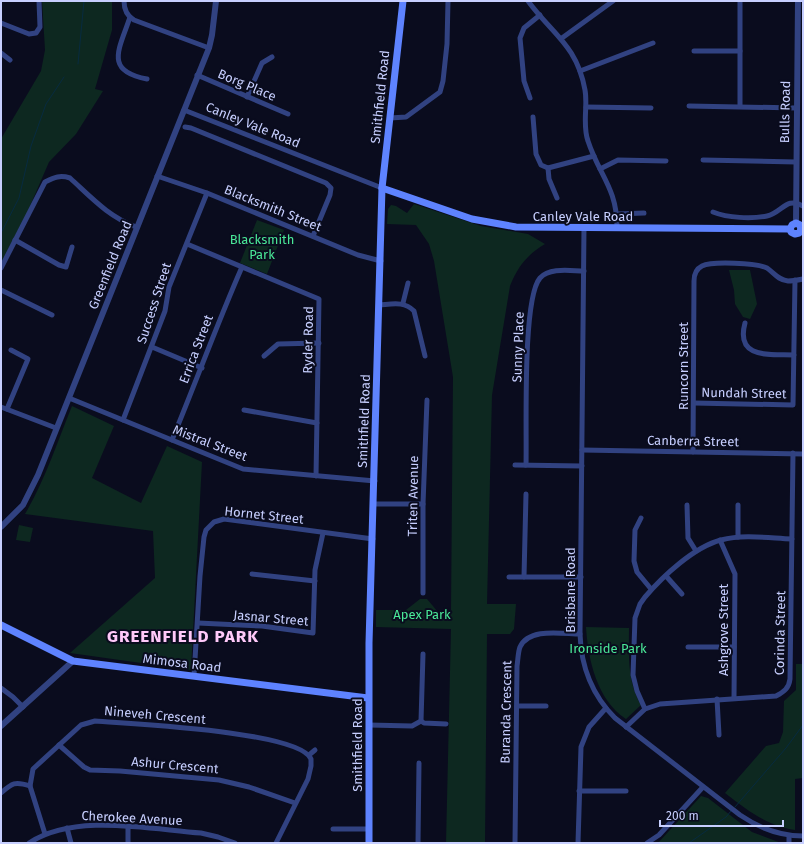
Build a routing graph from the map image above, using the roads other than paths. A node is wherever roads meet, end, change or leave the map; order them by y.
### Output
1 (39, 1) edge
2 (124, 1) edge
3 (216, 1) edge
4 (403, 1) edge
5 (448, 1) edge
6 (528, 1) edge
7 (613, 1) edge
8 (740, 1) edge
9 (798, 1) edge
10 (540, 15) junction
11 (130, 17) junction
12 (1, 23) edge
13 (562, 38) junction
14 (653, 43) dead end
15 (209, 48) junction
16 (694, 50) dead end
17 (740, 51) junction
18 (1, 53) edge
19 (272, 57) dead end
20 (10, 60) dead end
21 (580, 71) junction
22 (197, 75) junction
23 (147, 79) dead end
24 (246, 97) junction
25 (530, 98) dead end
26 (689, 106) dead end
27 (740, 106) junction
28 (586, 107) junction
29 (651, 108) dead end
30 (796, 108) junction
31 (184, 110) junction
32 (288, 114) dead end
33 (533, 117) dead end
34 (390, 118) junction
35 (185, 127) dead end
36 (800, 127) edge
37 (594, 156) junction
38 (703, 160) dead end
39 (666, 161) dead end
40 (796, 162) junction
41 (548, 168) junction
42 (600, 169) junction
43 (157, 176) junction
44 (382, 188) junction
45 (207, 193) junction
46 (557, 198) dead end
47 (795, 202) junction
48 (803, 206) edge
49 (713, 212) dead end
50 (644, 213) dead end
51 (617, 214) junction
52 (796, 223) junction
53 (584, 227) junction
54 (617, 227) junction
55 (136, 228) junction
56 (790, 229) junction
57 (802, 230) edge
58 (313, 236) junction
59 (15, 240) junction
60 (187, 244) junction
61 (72, 247) dead end
62 (381, 261) junction
63 (242, 267) junction
64 (1, 268) edge
65 (584, 271) junction
66 (803, 279) edge
67 (795, 280) junction
68 (408, 283) dead end
69 (1, 290) edge
70 (403, 304) junction
71 (379, 305) junction
72 (52, 315) dead end
73 (745, 324) dead end
74 (319, 343) junction
75 (152, 347) junction
76 (11, 350) dead end
77 (794, 355) junction
78 (264, 356) dead end
79 (425, 356) dead end
80 (202, 368) junction
81 (69, 398) junction
82 (427, 400) dead end
83 (694, 403) junction
84 (1, 407) edge
85 (7, 409) junction
86 (244, 410) dead end
87 (123, 420) junction
88 (317, 423) junction
89 (56, 428) junction
90 (172, 440) junction
91 (582, 450) junction
92 (693, 452) junction
93 (793, 454) junction
94 (803, 454) edge
95 (515, 465) dead end
96 (526, 465) junction
97 (582, 466) junction
98 (316, 476) junction
99 (375, 481) junction
100 (526, 494) dead end
101 (374, 504) junction
102 (423, 504) junction
103 (687, 505) dead end
104 (738, 505) dead end
105 (641, 518) dead end
106 (1, 527) edge
107 (323, 533) junction
108 (738, 537) junction
109 (373, 539) junction
110 (792, 539) junction
111 (720, 540) junction
112 (696, 551) junction
113 (252, 574) dead end
114 (666, 576) junction
115 (509, 577) dead end
116 (524, 577) junction
117 (581, 577) junction
118 (315, 581) junction
119 (651, 589) junction
120 (424, 593) dead end
121 (682, 594) dead end
122 (198, 623) junction
123 (1, 625) edge
124 (580, 634) junction
125 (688, 647) dead end
126 (734, 648) junction
127 (423, 654) dead end
128 (73, 661) junction
129 (194, 676) junction
130 (1, 688) edge
131 (368, 698) junction
132 (734, 698) junction
133 (717, 699) junction
134 (517, 706) junction
135 (546, 706) dead end
136 (23, 707) junction
137 (606, 708) junction
138 (645, 709) junction
139 (421, 721) junction
140 (446, 724) dead end
141 (369, 725) junction
142 (1, 726) edge
143 (626, 727) junction
144 (719, 736) dead end
145 (59, 745) junction
146 (315, 750) dead end
147 (309, 755) junction
148 (419, 763) dead end
149 (30, 786) junction
150 (703, 787) junction
151 (579, 791) junction
152 (626, 791) dead end
153 (1, 793) edge
154 (296, 803) junction
155 (128, 827) junction
156 (67, 828) junction
157 (369, 828) junction
158 (334, 829) dead end
159 (45, 834) junction
160 (789, 836) junction
161 (803, 836) edge
162 (29, 843) edge
163 (71, 843) edge
164 (128, 843) edge
165 (235, 843) edge
166 (276, 843) edge
167 (369, 843) edge
168 (418, 843) edge
169 (515, 843) edge
170 (578, 843) edge
171 (648, 843) edge
172 (789, 843) edge

1 - 12 street
2 - 11 street
3 - 15 street, Greenfield Road
4 - 34 main road, Smithfield Road
5 - 34 street
6 - 10 street
7 - 13 street
8 - 17 street
9 - 30 street, Bulls Road
10 - 13 street
10 - 25 street
11 - 15 street
11 - 23 street
13 - 21 street
14 - 21 street
15 - 22 street, Greenfield Road
16 - 17 street
17 - 27 street
18 - 20 street
19 - 24 street
21 - 28 street
22 - 24 street, Borg Place
22 - 31 street, Greenfield Road
24 - 32 street, Borg Place
26 - 27 street
27 - 30 street
28 - 29 street
28 - 37 street
30 - 36 street, Bulls Road
31 - 43 street, Greenfield Road
31 - 44 street, Canley Vale Road
33 - 41 street
34 - 44 main road, Smithfield Road
35 - 58 street
36 - 40 street, Bulls Road
37 - 41 street
37 - 42 street
38 - 40 street
39 - 42 street
40 - 47 street, Bulls Road
41 - 46 street
42 - 51 street
43 - 45 street, Blacksmith Street
43 - 55 street, Greenfield Road
44 - 53 main road, Canley Vale Road
44 - 62 main road, Smithfield Road
45 - 58 street, Blacksmith Street
45 - 60 street, Success Street
47 - 48 street
47 - 49 street
47 - 52 street, Bulls Road
50 - 51 street
51 - 54 street
52 - 56 main road
52 - 57 main road
53 - 54 main road, Canley Vale Road
53 - 65 street, Brisbane Road
54 - 56 main road, Canley Vale Road
55 - 59 street
55 - 81 street, Greenfield Road
56 - 57 main road
58 - 62 street, Blacksmith Street
59 - 61 street
59 - 64 street
60 - 63 street, Ryder Road
60 - 75 street, Success Street
62 - 71 main road, Smithfield Road
63 - 74 street, Ryder Road
63 - 80 street, Errica Street
65 - 91 street, Brisbane Road
65 - 96 street, Sunny Place
66 - 67 street
67 - 77 street
67 - 83 street, Runcorn Street
68 - 70 street
69 - 72 street
70 - 71 street
70 - 79 street
71 - 99 main road, Smithfield Road
73 - 77 street
74 - 78 street
74 - 88 street, Ryder Road
75 - 80 street
75 - 87 street, Success Street
76 - 85 street
77 - 83 street, Nundah Street
80 - 90 street, Errica Street
81 - 87 street, Mistral Street
81 - 89 street, Greenfield Road
82 - 102 street, Triten Avenue
83 - 92 street, Runcorn Street
84 - 85 street
85 - 89 street
86 - 88 street
87 - 90 street, Mistral Street
88 - 98 street, Ryder Road
89 - 106 street, Greenfield Road
90 - 98 street, Mistral Street
91 - 92 street, Canberra Street
91 - 97 street, Brisbane Road
92 - 93 street, Canberra Street
93 - 94 street, Canberra Street
93 - 110 street, Corinda Street
95 - 96 street
96 - 97 street
97 - 117 street, Brisbane Road
98 - 99 street, Mistral Street
99 - 101 main road, Smithfield Road
100 - 116 street
101 - 102 street
101 - 109 main road, Smithfield Road
102 - 120 street, Triten Avenue
103 - 112 street
104 - 108 street
105 - 119 street
107 - 109 street, Hornet Street
107 - 118 street, Jasnar Street
107 - 122 street, Hornet Street
108 - 110 street
108 - 111 street
109 - 131 main road, Smithfield Road
110 - 132 street, Corinda Street
111 - 112 street
111 - 126 street, Ashgrove Street
112 - 114 street
113 - 118 street
114 - 119 street
114 - 121 street
115 - 116 street
116 - 117 street
117 - 124 street, Brisbane Road
118 - 122 street, Jasnar Street
119 - 138 street
122 - 129 street, Hornet Street
123 - 128 main road, Mimosa Road
124 - 134 street, Buranda Crescent
124 - 137 street, Brisbane Road
125 - 126 street
126 - 132 street, Ashgrove Street
127 - 139 street
128 - 129 main road, Mimosa Road
128 - 136 street
129 - 131 main road, Mimosa Road
130 - 136 street
131 - 141 main road, Smithfield Road
132 - 133 street, Corinda Street
133 - 138 street, Corinda Street
133 - 144 street
134 - 135 street
134 - 169 street, Buranda Crescent
136 - 142 street
137 - 143 street, Brisbane Road
137 - 151 street
138 - 143 street, Corinda Street
139 - 140 street
139 - 141 street
141 - 157 main road, Smithfield Road
143 - 150 street, Brisbane Road
145 - 147 street, Nineveh Crescent
145 - 149 street, Nineveh Crescent
145 - 154 street, Ashur Crescent
146 - 147 street
147 - 154 street
148 - 168 street
149 - 153 street
149 - 159 street
150 - 160 street, Brisbane Road
150 - 171 street
151 - 152 street
151 - 170 street
154 - 166 street
155 - 156 street, Cherokee Avenue
155 - 164 street
155 - 165 street, Cherokee Avenue
156 - 159 street, Cherokee Avenue
156 - 163 street
157 - 158 street
157 - 167 main road, Smithfield Road
159 - 162 street, Cherokee Avenue
160 - 161 street, Brisbane Road
160 - 172 street

